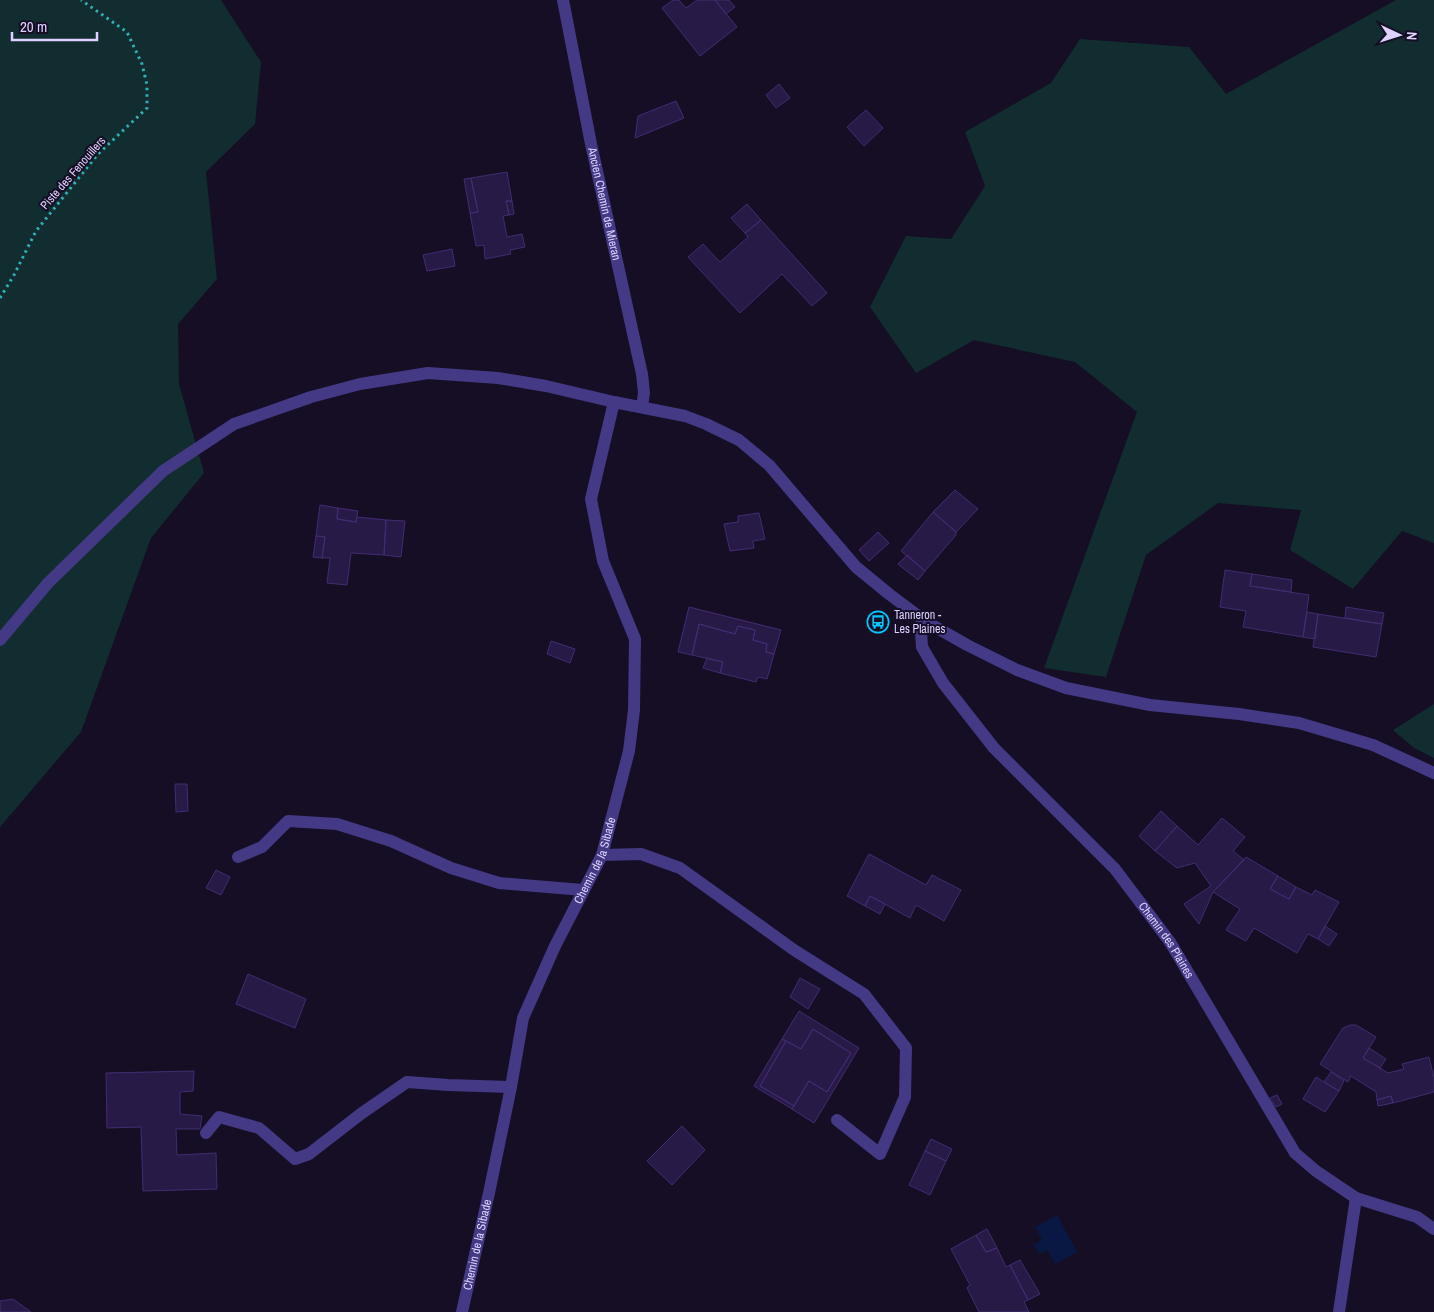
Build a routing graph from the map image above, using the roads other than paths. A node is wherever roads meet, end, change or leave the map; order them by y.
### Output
1 (563, 0) edge
2 (614, 402) junction
3 (642, 407) junction
4 (925, 621) junction
5 (0, 640) edge
6 (1434, 773) edge
7 (602, 855) junction
8 (238, 857) dead end
9 (583, 890) junction
10 (511, 1087) junction
11 (838, 1120) dead end
12 (206, 1133) dead end
13 (1356, 1198) junction
14 (1434, 1229) edge
15 (462, 1312) edge
16 (1339, 1312) edge

1 - 3 street, Ancien Chemin de Mieran
2 - 3 street
2 - 5 street
2 - 7 street, Chemin de la Sibade
3 - 4 street
4 - 6 street
4 - 13 street, Chemin des Plaines
7 - 9 street, Chemin de la Sibade
7 - 11 street
8 - 9 street
9 - 10 street, Chemin de la Sibade
10 - 12 street
10 - 15 street, Chemin de la Sibade
13 - 14 street, Chemin des Plaines
13 - 16 street

